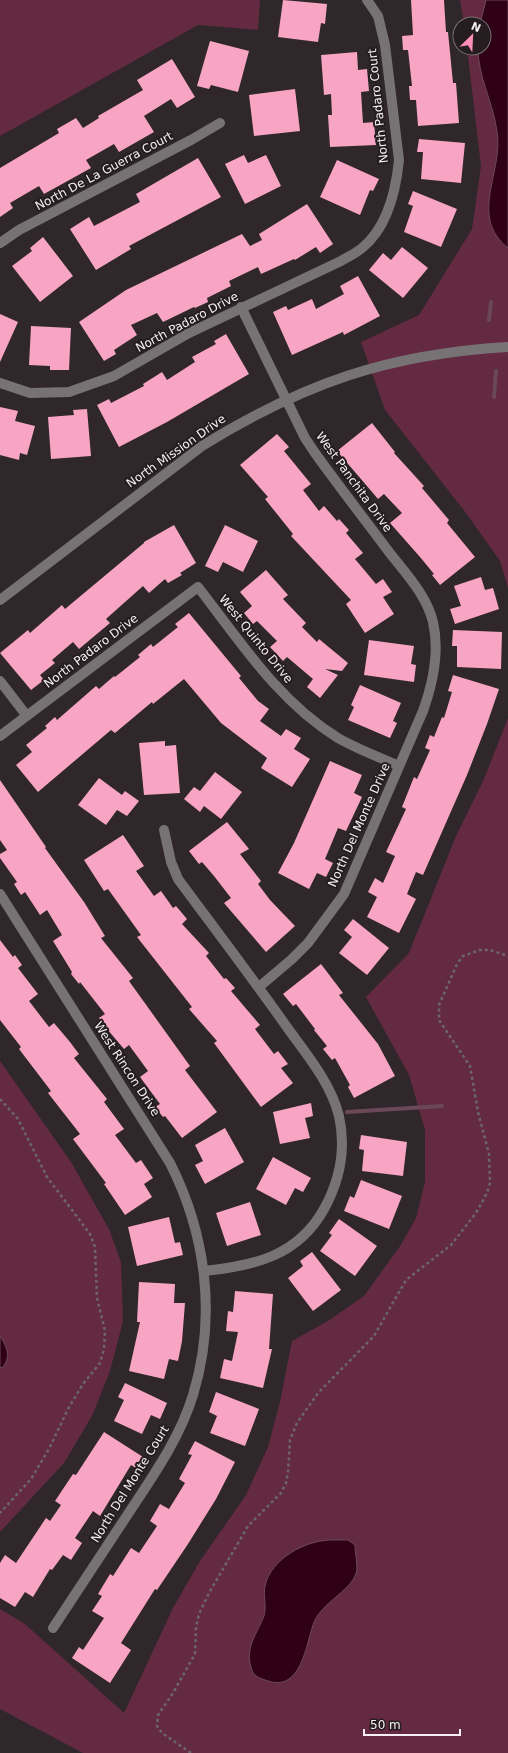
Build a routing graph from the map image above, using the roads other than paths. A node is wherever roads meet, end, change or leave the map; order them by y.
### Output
1 (366, 0) edge
2 (220, 123) dead end
3 (375, 234) joint
4 (0, 243) edge
5 (241, 308) junction
6 (508, 347) edge
7 (0, 383) edge
8 (285, 400) junction
9 (198, 587) joint
10 (0, 600) edge
11 (434, 671) joint
12 (0, 682) edge
13 (27, 716) junction
14 (0, 736) edge
15 (399, 766) junction
16 (164, 830) dead end
17 (0, 894) edge
18 (259, 987) junction
19 (204, 1271) junction
20 (53, 1628) dead end

1 - 3 street, North Padaro Court
2 - 4 street, North De La Guerra Court
3 - 5 street, North Padaro Drive
5 - 7 street, North Padaro Drive
5 - 8 street, West Panchita Drive
6 - 8 street, North Mission Drive
8 - 10 street, North Mission Drive
8 - 11 street, West Panchita Drive
9 - 13 street, North Padaro Drive
9 - 15 street, West Quinto Drive
11 - 15 street, North Del Monte Drive
12 - 13 street
13 - 14 street, North Padaro Drive
15 - 18 street, North Del Monte Drive
16 - 18 street
17 - 19 street, West Rincon Drive
18 - 19 street
19 - 20 street, North Del Monte Court

